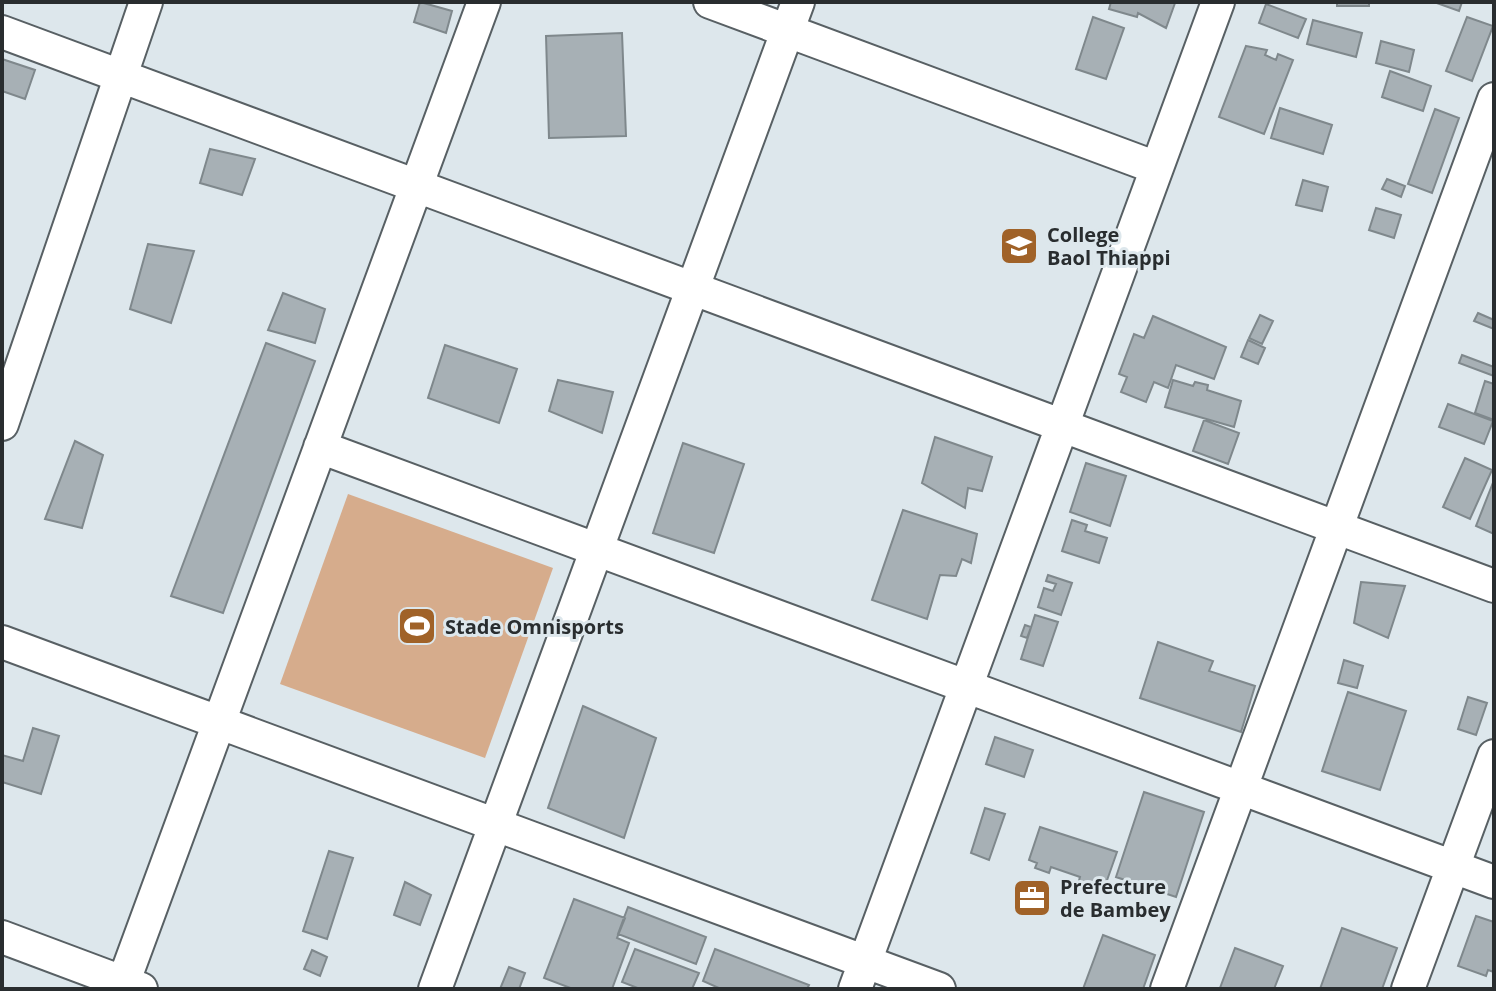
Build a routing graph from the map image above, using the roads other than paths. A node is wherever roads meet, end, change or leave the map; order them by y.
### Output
1 (146, 2) edge
2 (484, 2) edge
3 (710, 2) edge
4 (1218, 2) edge
5 (793, 16) edge
6 (2, 32) edge
7 (118, 75) junction
8 (1494, 99) edge
9 (1157, 168) junction
10 (416, 186) junction
11 (692, 289) junction
12 (15, 341) edge
13 (2, 424) edge
14 (1062, 426) junction
15 (320, 447) junction
16 (1336, 528) junction
17 (597, 550) junction
18 (1494, 586) edge
19 (2, 642) edge
20 (967, 687) junction
21 (219, 722) junction
22 (1494, 756) edge
23 (1241, 788) junction
24 (496, 824) junction
25 (1453, 867) junction
26 (1494, 882) edge
27 (2, 937) edge
28 (860, 975) edge
29 (129, 987) edge
30 (435, 989) edge
31 (939, 989) edge
32 (1167, 989) edge
33 (1408, 989) edge

1 - 7 street
2 - 10 street
3 - 5 street
4 - 9 street
5 - 9 street
5 - 11 street
6 - 7 street
7 - 10 street
7 - 12 street
8 - 16 street
9 - 14 street
10 - 11 street
10 - 15 street
11 - 14 street
11 - 17 street
12 - 13 street
14 - 16 street
14 - 20 street
15 - 17 street
15 - 21 street
16 - 18 street
16 - 23 street
17 - 20 street
17 - 24 street
19 - 21 street
20 - 23 street
20 - 28 street
21 - 24 street
21 - 29 street
22 - 25 street
23 - 25 street
23 - 32 street
24 - 28 street
24 - 30 street
25 - 26 street
25 - 33 street
27 - 29 street
28 - 31 street

